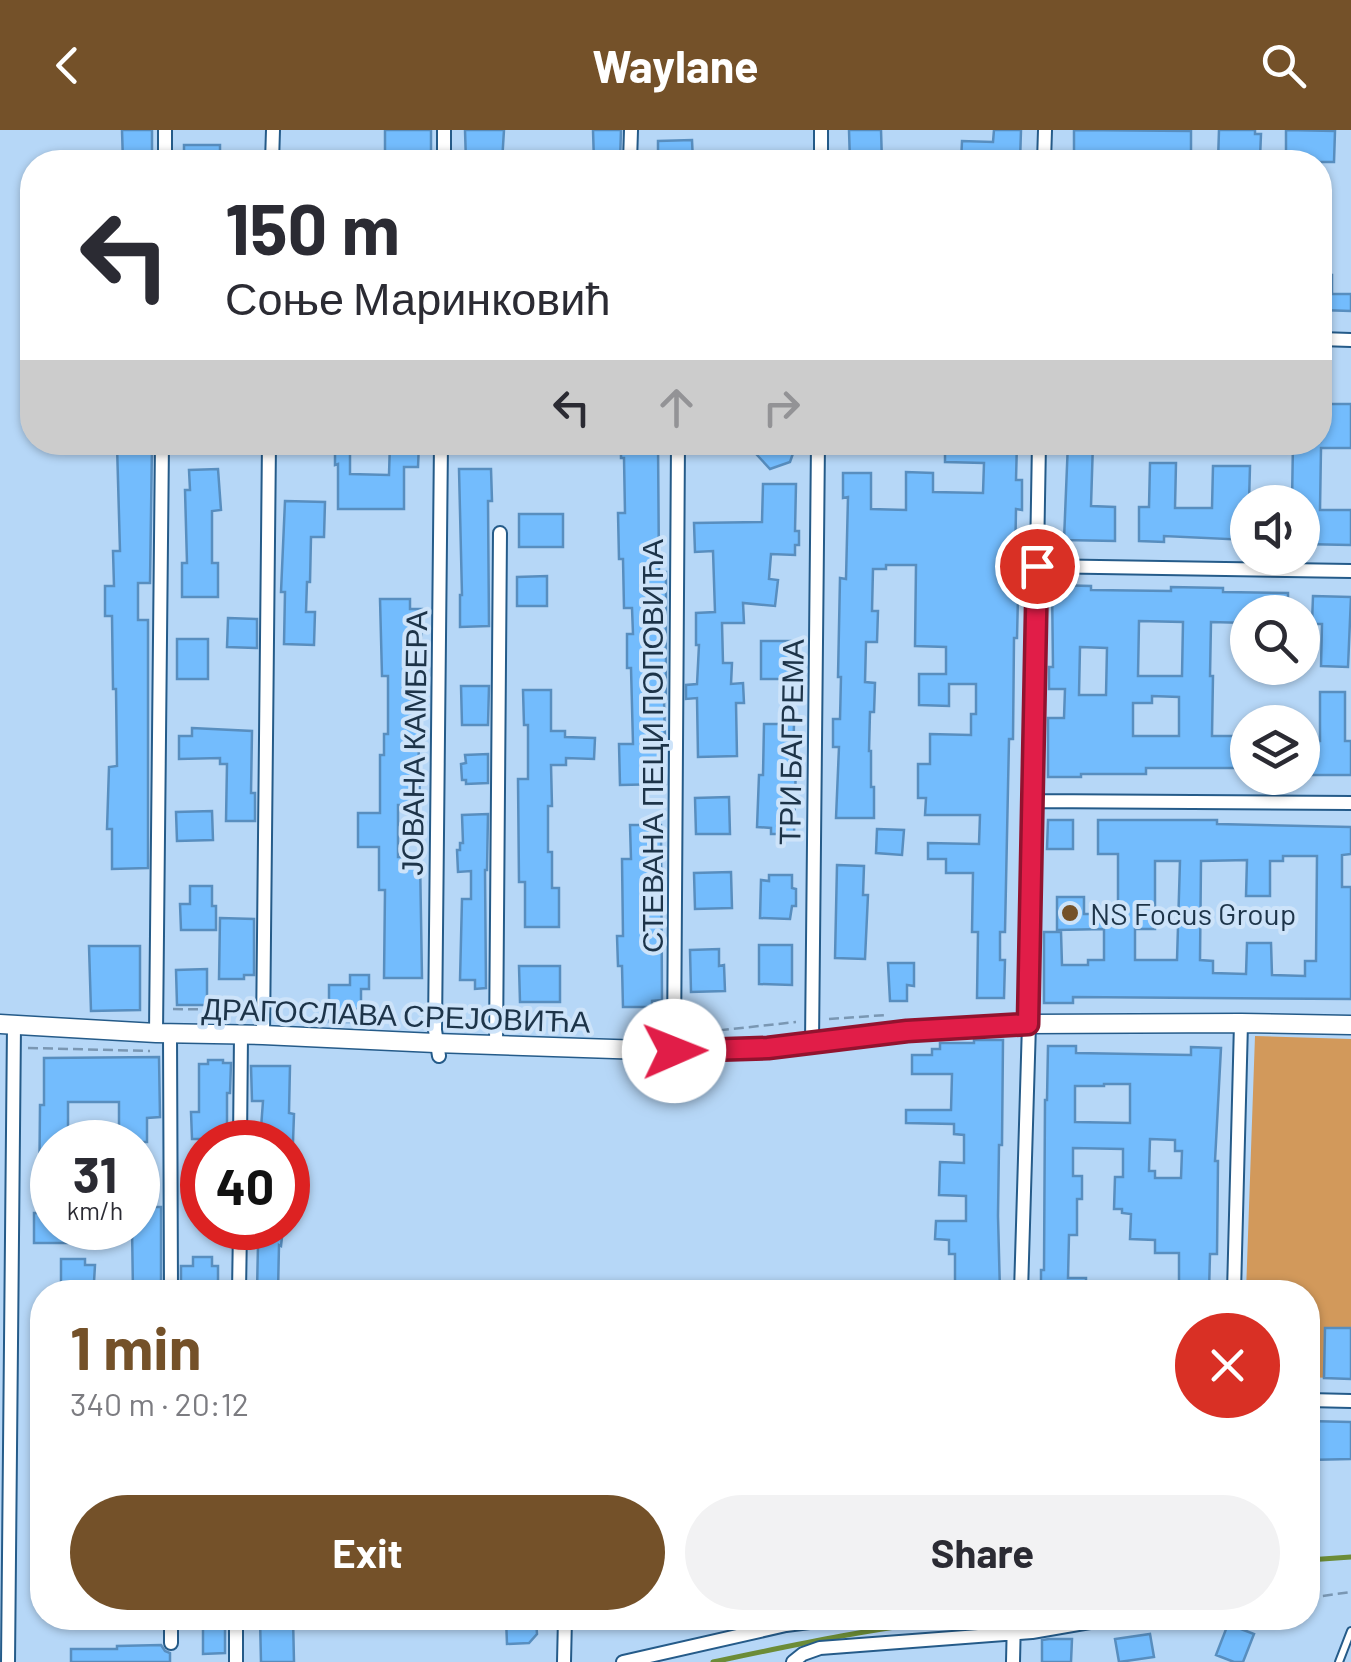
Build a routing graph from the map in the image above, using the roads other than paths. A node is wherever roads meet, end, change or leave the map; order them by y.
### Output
1 (162, 455) edge
2 (269, 455) edge
3 (441, 455) edge
4 (678, 455) edge
5 (818, 455) edge
6 (1039, 455) edge
7 (500, 532) dead end
8 (1037, 566) junction
9 (1351, 571) edge
10 (1032, 801) junction
11 (1351, 804) edge
12 (1241, 1022) junction
13 (1028, 1024) junction
14 (7, 1025) edge
15 (1351, 1025) edge
16 (163, 1033) junction
17 (241, 1034) junction
18 (263, 1034) junction
19 (674, 1043) junction
20 (812, 1043) junction
21 (496, 1046) junction
22 (437, 1050) junction
23 (240, 1120) edge
24 (240, 1250) edge
25 (171, 1280) edge
26 (239, 1280) edge
27 (1021, 1280) edge
28 (1234, 1280) edge
29 (1320, 1400) edge
30 (1351, 1401) edge
31 (171, 1630) edge
32 (236, 1630) edge
33 (564, 1630) edge
34 (750, 1630) edge
35 (1043, 1630) edge
36 (1351, 1631) edge
37 (1014, 1633) junction
38 (171, 1643) dead end
39 (8, 1662) edge
40 (236, 1662) edge
41 (564, 1662) edge
42 (623, 1662) edge
43 (793, 1662) edge
44 (1013, 1662) edge
45 (1339, 1662) edge

1 - 16 street
2 - 18 street
3 - 22 street, ЈОВАНА КАМБЕРА
4 - 19 street, СТЕВАНА ПЕЦИ ПОПОВИЋА
5 - 20 street, ТРИ БАГРЕМА
6 - 8 street
7 - 21 street
8 - 9 street
8 - 10 street
10 - 11 street
10 - 13 street
12 - 13 street, ДРАГОСЛАВА СРЕЈОВИЋА
12 - 15 street, ДРАГОСЛАВА СРЕЈОВИЋА
12 - 28 street
13 - 20 street, ДРАГОСЛАВА СРЕЈОВИЋА
13 - 27 street
14 - 16 street, ДРАГОСЛАВА СРЕЈОВИЋА
14 - 39 street
16 - 17 street, ДРАГОСЛАВА СРЕЈОВИЋА
16 - 25 street
17 - 18 street, ДРАГОСЛАВА СРЕЈОВИЋА
17 - 23 street
18 - 22 street, ДРАГОСЛАВА СРЕЈОВИЋА
19 - 20 street, ДРАГОСЛАВА СРЕЈОВИЋА
19 - 21 street, ДРАГОСЛАВА СРЕЈОВИЋА
21 - 22 street, ДРАГОСЛАВА СРЕЈОВИЋА
24 - 26 street
29 - 30 street
31 - 38 street
32 - 40 street
33 - 41 street
34 - 42 street
35 - 37 street
36 - 45 lane
37 - 43 street
37 - 44 street

